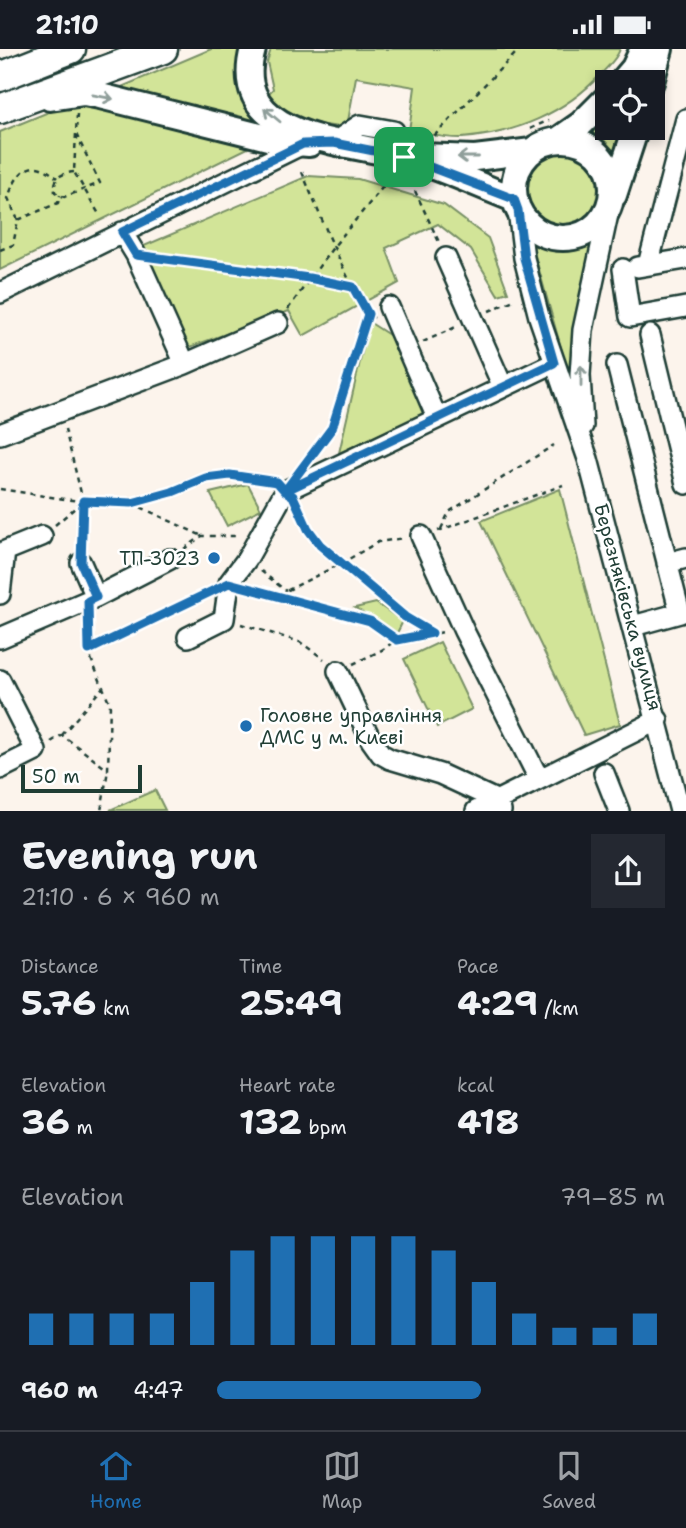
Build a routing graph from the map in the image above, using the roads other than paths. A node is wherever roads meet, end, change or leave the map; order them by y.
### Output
1 (71, 49) edge
2 (163, 49) edge
3 (253, 49) edge
4 (643, 49) edge
5 (660, 49) edge
6 (632, 70) edge
7 (654, 70) edge
8 (0, 77) edge
9 (6, 107) edge
10 (595, 110) edge
11 (686, 119) edge
12 (558, 140) junction
13 (632, 140) edge
14 (528, 141) junction
15 (334, 143) junction
16 (303, 144) junction
17 (404, 157) junction
18 (516, 204) junction
19 (610, 205) junction
20 (122, 232) junction
21 (446, 258) road end
22 (686, 259) edge
23 (648, 265) junction
24 (622, 269) junction
25 (596, 274) junction
26 (0, 293) edge
27 (389, 307) dead end
28 (686, 307) edge
29 (278, 323) road end
30 (650, 335) dead end
31 (554, 363) junction
32 (185, 364) junction
33 (617, 365) dead end
34 (503, 387) junction
35 (437, 418) junction
36 (0, 434) edge
37 (584, 445) junction
38 (686, 484) edge
39 (42, 536) road end
40 (421, 536) dead end
41 (170, 559) road end
42 (677, 560) edge
43 (81, 563) road end
44 (0, 594) edge
45 (92, 599) junction
46 (683, 612) edge
47 (633, 626) junction
48 (188, 637) dead end
49 (0, 638) edge
50 (338, 671) road end
51 (0, 680) edge
52 (658, 720) junction
53 (0, 769) edge
54 (604, 773) dead end
55 (539, 779) junction
56 (498, 805) edge
57 (476, 810) edge
58 (619, 810) edge
59 (680, 810) edge

1 - 8 highway
2 - 9 highway
15 -> 3 main road
4 - 6 main road
5 - 7 main road
9 -> 16 main road
10 - 12 main road
11 - 23 street
12 - 14 main road
12 - 19 main road
13 - 19 main road
14 -> 17 main road
14 - 18 main road
15 - 16 main road
15 - 17 main road
16 - 20 street
17 - 18 main road
18 - 19 main road
18 - 31 street, Березняківська вулиця
19 - 25 street, Березняківська вулиця
20 - 26 street
20 - 32 street
21 - 34 street
22 - 23 street
23 - 24 street
24 - 25 street
24 - 28 street
37 -> 25 street, Березняківська вулиця
27 - 35 street
29 - 32 street
30 - 38 street
31 - 34 street
31 - 37 street, Березняківська вулиця
32 - 36 street
33 - 42 street
34 - 35 street
35 - 48 street
37 - 47 street, Березняківська вулиця
39 - 44 street
40 - 55 street
41 - 45 street
42 - 46 street
43 - 45 street
45 - 49 street
46 - 47 street
47 - 52 street, Березняківська вулиця
50 - 56 street
51 - 53 street
52 - 55 street
52 - 59 street, Березняківська вулиця
54 - 58 street
55 - 56 street
56 - 57 street

